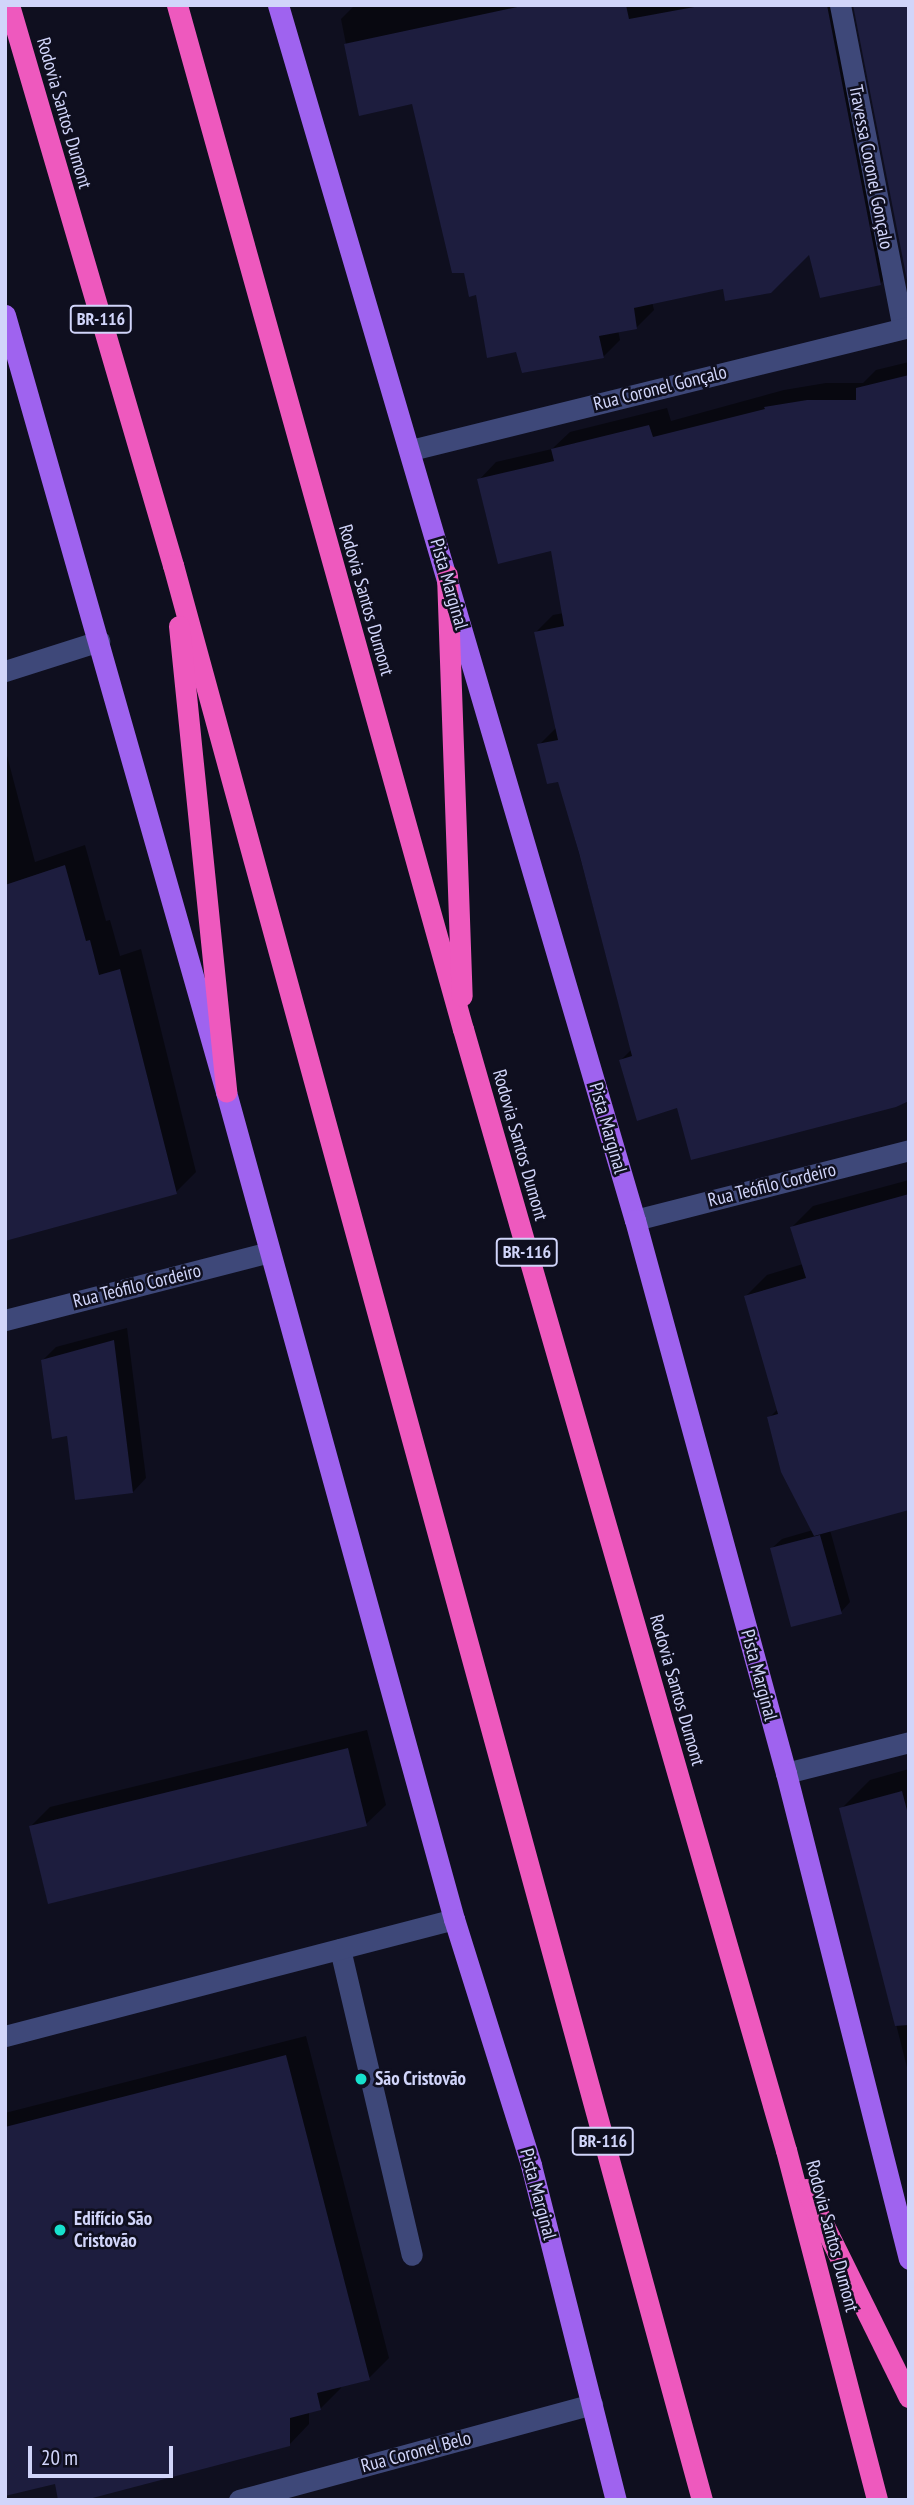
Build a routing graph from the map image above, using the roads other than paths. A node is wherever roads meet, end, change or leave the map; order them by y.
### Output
1 (9, 5) edge
2 (177, 5) edge
3 (278, 5) edge
4 (839, 5) edge
5 (5, 315) edge
6 (906, 327) edge
7 (411, 450) junction
8 (173, 565) junction
9 (447, 575) junction
10 (99, 641) junction
11 (5, 671) edge
12 (463, 1029) junction
13 (226, 1091) junction
14 (909, 1150) edge
15 (635, 1220) junction
16 (269, 1252) junction
17 (5, 1320) edge
18 (909, 1742) edge
19 (786, 1773) junction
20 (454, 1919) junction
21 (340, 1949) junction
22 (5, 2036) edge
23 (786, 2150) junction
24 (412, 2255) dead end
25 (909, 2259) edge
26 (909, 2397) edge
27 (592, 2404) junction
28 (701, 2499) edge
29 (239, 2500) edge
30 (616, 2500) edge
31 (877, 2500) edge

1 - 8 highway, Rodovia Santos Dumont / BR-116
2 - 12 highway, Rodovia Santos Dumont / BR-116
3 - 7 main road, Pista Marginal
4 - 6 street, Travessa Coronel Gonçalo
5 - 10 main road, Pista Marginal
6 - 7 street, Rua Coronel Gonçalo
7 - 9 main road, Pista Marginal
8 - 13 highway
8 - 28 highway, Rodovia Santos Dumont / BR-116
9 - 12 highway
9 - 15 main road, Pista Marginal
10 - 11 street
10 - 13 main road, Pista Marginal
12 - 23 highway, Rodovia Santos Dumont / BR-116
13 - 16 main road, Pista Marginal
14 - 15 street, Rua Teófilo Cordeiro
15 - 19 main road, Pista Marginal
16 - 17 street, Rua Teófilo Cordeiro
16 - 20 main road, Pista Marginal
18 - 19 street
19 - 25 main road, Pista Marginal
20 - 21 street
20 - 27 main road, Pista Marginal
21 - 22 street
21 - 24 street
23 - 26 highway
23 - 31 highway, Rodovia Santos Dumont / BR-116
27 - 29 street, Rua Coronel Belo
27 - 30 main road, Pista Marginal

